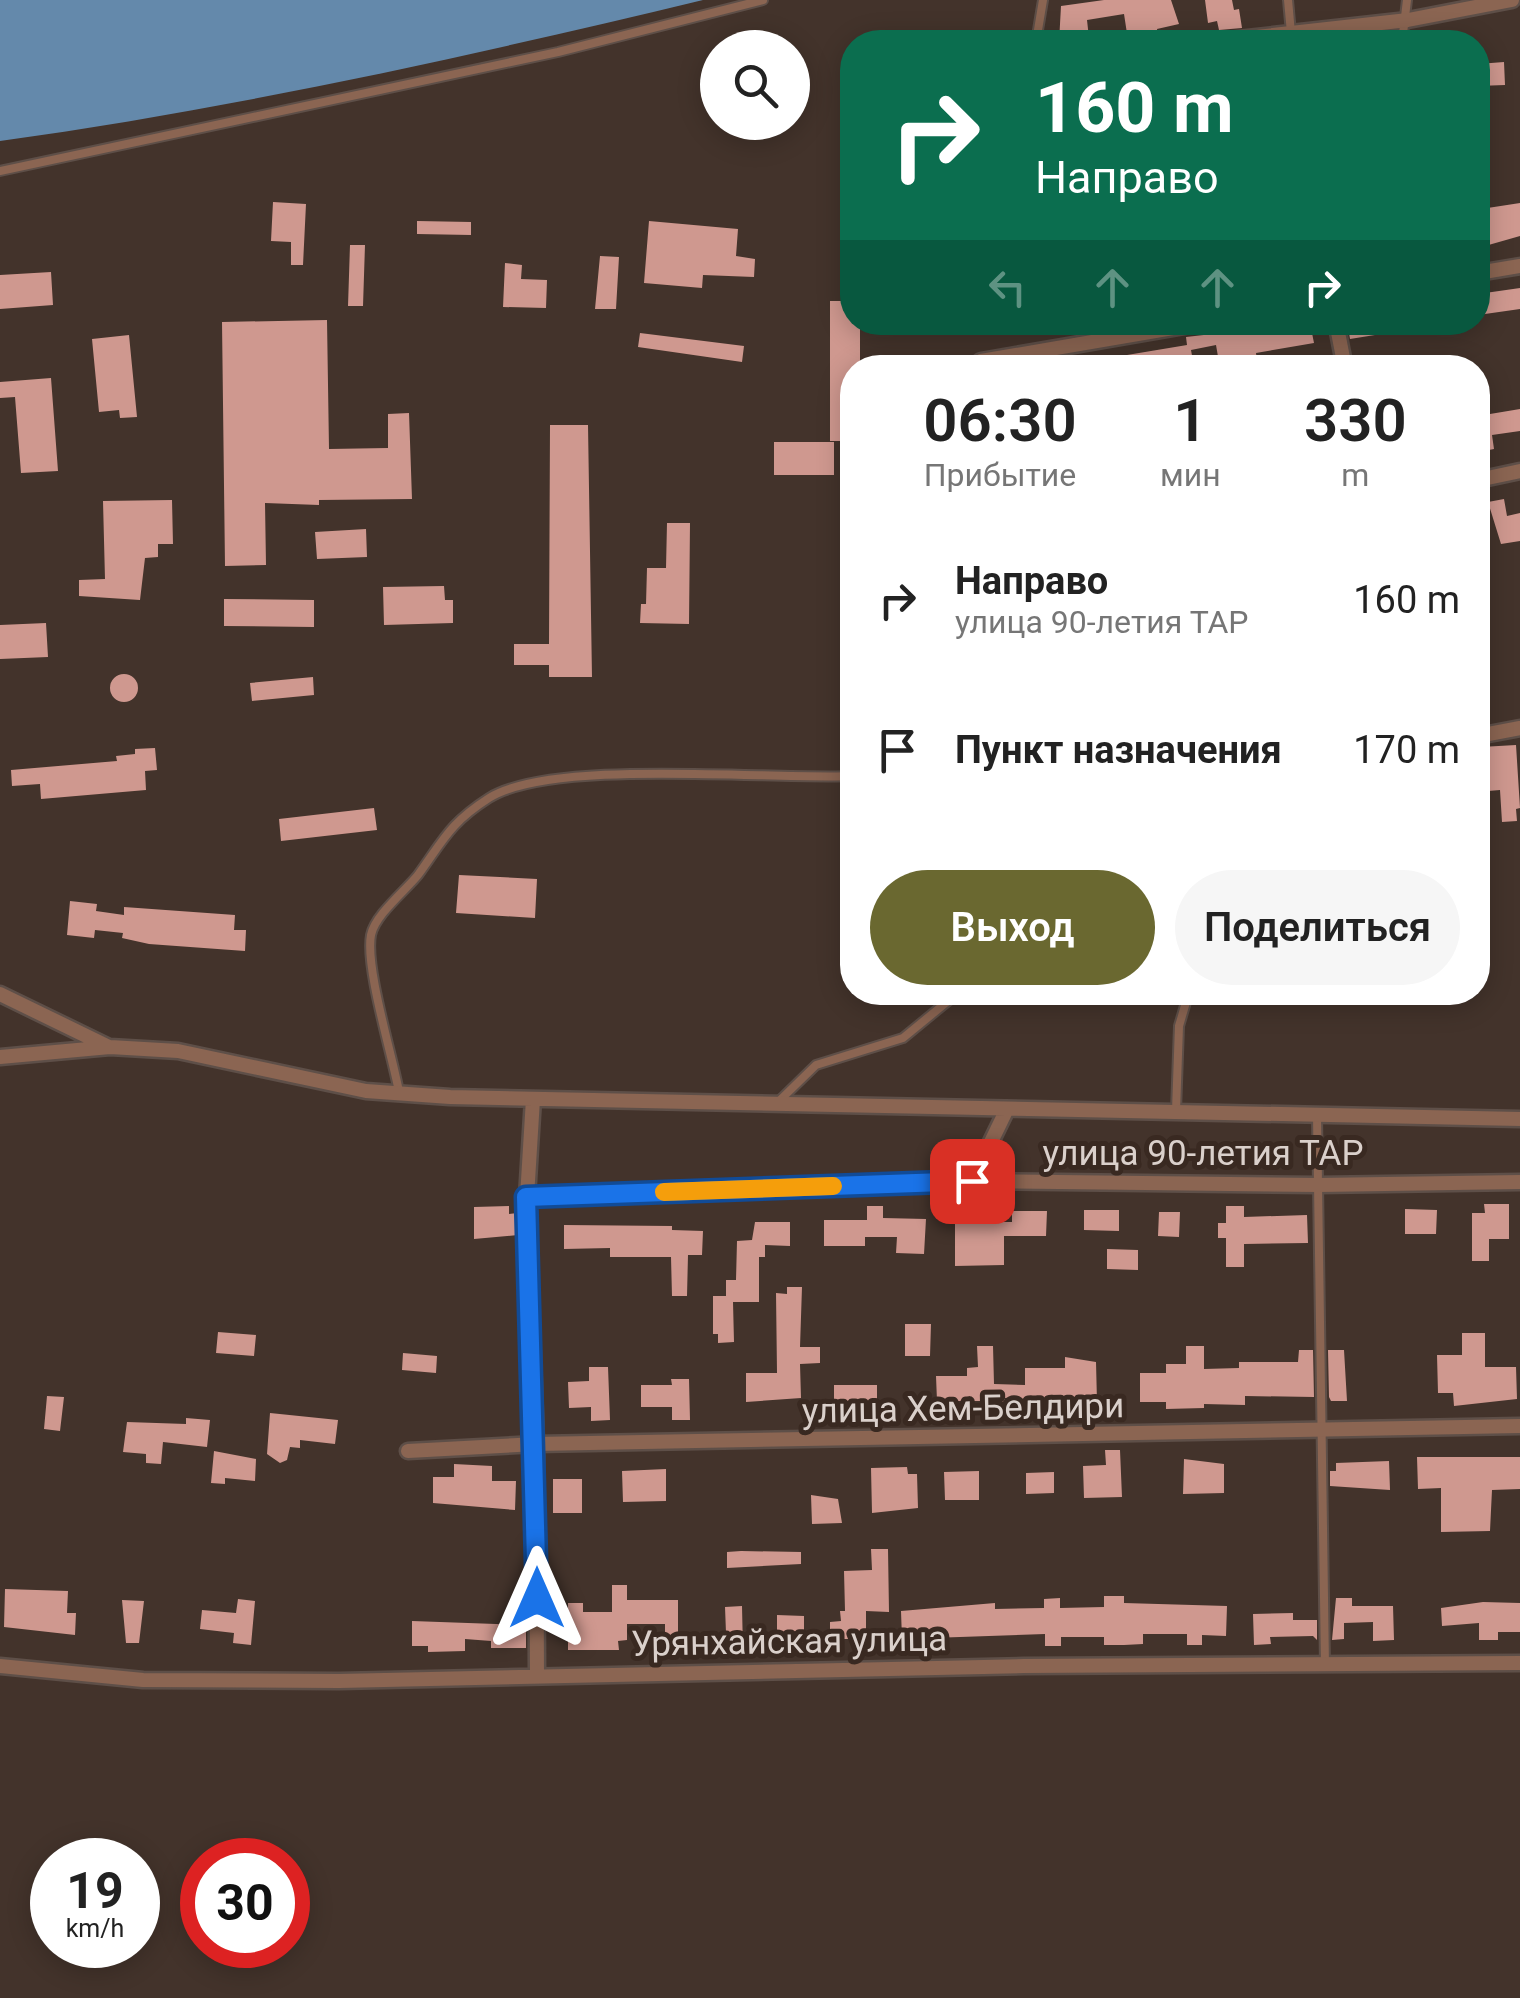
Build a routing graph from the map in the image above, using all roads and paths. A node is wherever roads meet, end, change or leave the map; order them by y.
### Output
1 (763, 0) edge
2 (1043, 0) edge
3 (1288, 0) edge
4 (1407, 0) edge
5 (1512, 0) edge
6 (1408, 20) junction
7 (1038, 30) edge
8 (1290, 30) edge
9 (1342, 30) edge
10 (1405, 30) edge
11 (0, 170) edge
12 (1520, 266) edge
13 (1490, 271) edge
14 (1132, 335) edge
15 (1016, 355) edge
16 (1520, 471) edge
17 (1490, 477) edge
18 (1520, 728) edge
19 (1490, 734) edge
20 (840, 776) edge
21 (0, 994) edge
22 (943, 1005) edge
23 (1185, 1005) edge
24 (110, 1048) junction
25 (0, 1057) edge
26 (399, 1094) junction
27 (533, 1099) junction
28 (776, 1104) junction
29 (1007, 1109) junction
30 (1176, 1113) junction
31 (1317, 1115) junction
32 (1520, 1119) edge
33 (972, 1181) junction
34 (1520, 1182) edge
35 (1318, 1185) junction
36 (526, 1197) junction
37 (1520, 1426) edge
38 (1318, 1430) junction
39 (536, 1444) junction
40 (408, 1451) dead end
41 (1520, 1662) edge
42 (0, 1666) edge
43 (1325, 1666) junction
44 (537, 1674) junction

1 - 11 lane
2 - 7 lane
3 - 8 lane
4 - 6 lane
5 - 6 street
6 - 9 street
6 - 10 lane
12 - 13 street
14 - 15 street
16 - 17 street
18 - 19 street
20 - 26 lane
21 - 24 street
22 - 28 lane
23 - 30 lane
24 - 25 street
24 - 26 street
26 - 27 street
27 - 28 street
27 - 36 street
28 - 29 street
29 - 30 street
29 - 33 street
30 - 31 street
31 - 32 street
31 - 35 lane
33 - 35 street, улица 90-летия ТАР
33 - 36 street, улица 90-летия ТАР
34 - 35 street, улица 90-летия ТАР
35 - 38 lane
36 - 39 street
37 - 38 street, улица Хем-Белдири
38 - 39 street, улица Хем-Белдири
38 - 43 lane
39 - 40 street, улица Хем-Белдири
39 - 44 street
41 - 43 street, Урянхайская улица
42 - 44 street, Урянхайская улица
43 - 44 street, Урянхайская улица

